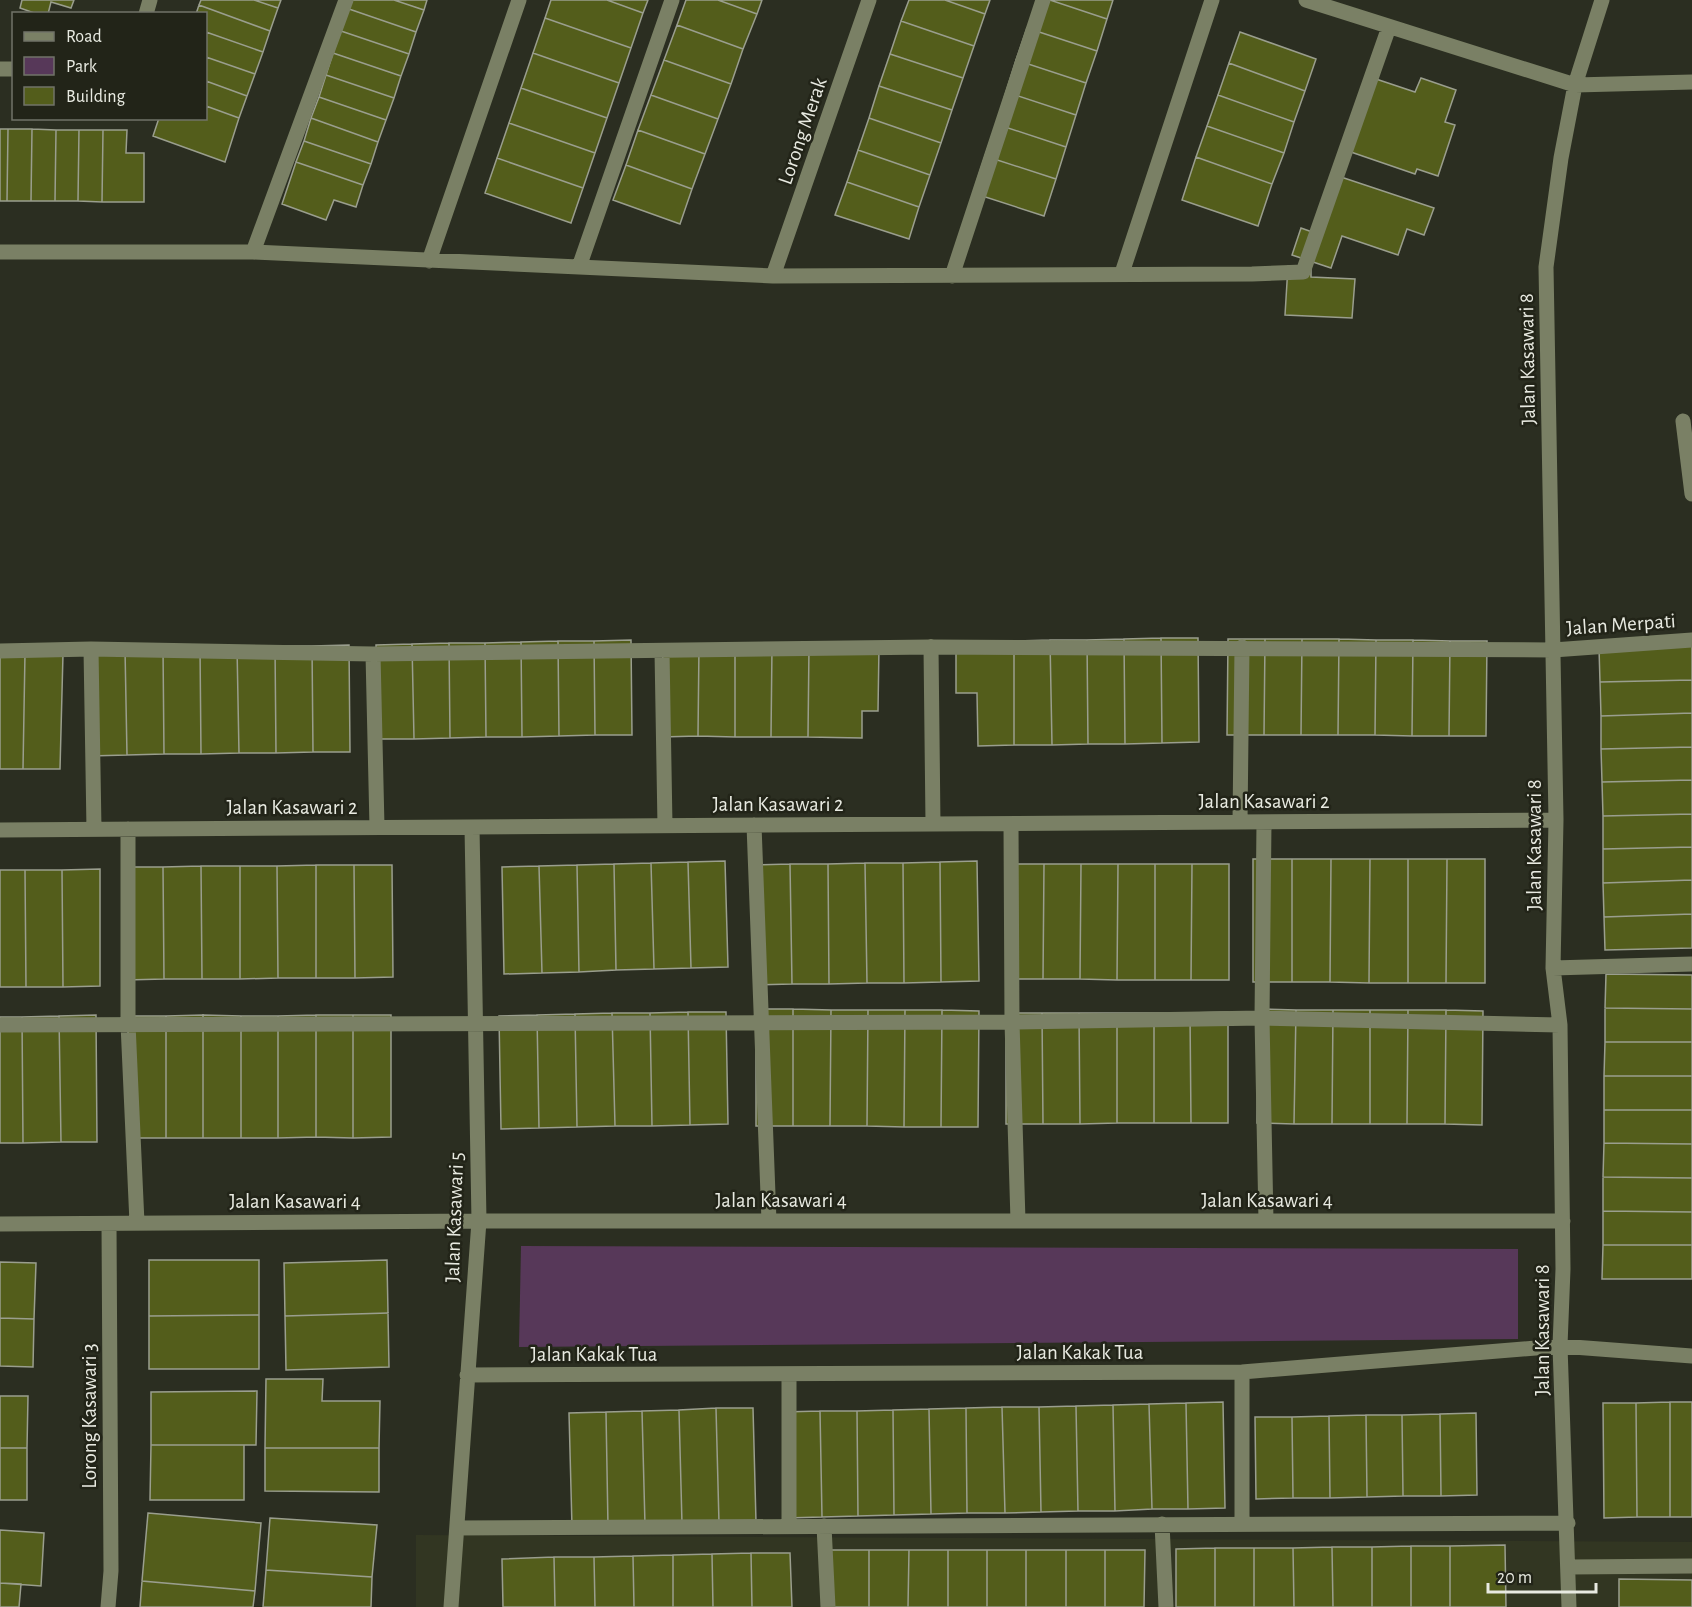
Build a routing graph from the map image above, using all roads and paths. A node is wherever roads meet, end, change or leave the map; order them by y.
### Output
1 (346, 0) edge
2 (519, 0) edge
3 (672, 0) edge
4 (870, 0) edge
5 (1044, 0) edge
6 (1212, 0) edge
7 (1306, 0) edge
8 (1602, 0) edge
9 (1389, 27) junction
10 (1692, 82) edge
11 (1575, 85) junction
12 (0, 252) edge
13 (253, 252) junction
14 (429, 261) junction
15 (579, 267) junction
16 (1122, 273) junction
17 (773, 276) junction
18 (952, 276) junction
19 (1683, 421) dead end
20 (1692, 494) edge
21 (1692, 640) edge
22 (931, 647) junction
23 (1242, 647) junction
24 (92, 649) junction
25 (1553, 650) junction
26 (0, 651) edge
27 (662, 651) junction
28 (373, 654) junction
29 (1556, 820) junction
30 (1240, 822) junction
31 (1264, 822) junction
32 (933, 824) junction
33 (1011, 824) junction
34 (754, 825) junction
35 (665, 826) junction
36 (377, 827) junction
37 (472, 827) junction
38 (94, 829) junction
39 (128, 829) junction
40 (0, 830) edge
41 (1692, 964) edge
42 (1553, 968) junction
43 (1262, 1018) junction
44 (761, 1022) junction
45 (1012, 1022) junction
46 (475, 1023) junction
47 (0, 1024) edge
48 (128, 1024) junction
49 (1560, 1025) junction
50 (479, 1221) junction
51 (769, 1221) junction
52 (1018, 1221) junction
53 (1266, 1221) junction
54 (1563, 1221) junction
55 (137, 1223) junction
56 (0, 1224) edge
57 (109, 1224) junction
58 (1560, 1346) junction
59 (1692, 1356) edge
60 (1242, 1372) junction
61 (789, 1374) junction
62 (467, 1375) junction
63 (1568, 1523) junction
64 (1162, 1524) junction
65 (1242, 1524) junction
66 (789, 1526) junction
67 (824, 1526) junction
68 (457, 1528) junction
69 (1692, 1566) edge
70 (1569, 1567) junction
71 (108, 1607) edge
72 (451, 1607) edge
73 (828, 1607) edge
74 (1166, 1607) edge
75 (1569, 1607) edge

1 - 13 street
2 - 14 street
3 - 15 street
4 - 17 street, Lorong Merak
5 - 18 street
6 - 16 street
7 - 9 street
8 - 11 street, Jalan Kasawari 8
9 - 11 street
9 - 16 street
10 - 11 street
11 - 25 street, Jalan Kasawari 8
12 - 13 street
13 - 14 street
14 - 15 street
15 - 17 street
16 - 18 street
17 - 18 street
19 - 20 street
21 - 25 street, Jalan Merpati
22 - 23 street, Jalan Merpati
22 - 27 street, Jalan Merpati
22 - 32 street
23 - 25 street, Jalan Merpati
23 - 30 street
24 - 26 street, Jalan Merpati
24 - 28 street, Jalan Merpati
24 - 38 street
25 - 29 street, Jalan Kasawari 8
27 - 28 street, Jalan Merpati
27 - 35 street
28 - 36 street
29 - 31 street, Jalan Kasawari 2
29 - 42 street, Jalan Kasawari 8
30 - 31 street, Jalan Kasawari 2
30 - 33 street, Jalan Kasawari 2
31 - 43 street
32 - 33 street, Jalan Kasawari 2
32 - 34 street, Jalan Kasawari 2
33 - 45 street
34 - 35 street, Jalan Kasawari 2
34 - 44 street
35 - 37 street, Jalan Kasawari 2
36 - 37 street, Jalan Kasawari 2
36 - 39 street, Jalan Kasawari 2
37 - 46 street, Jalan Kasawari 5
38 - 39 street, Jalan Kasawari 2
38 - 40 street, Jalan Kasawari 2
39 - 48 street
41 - 42 street
42 - 49 street, Jalan Kasawari 8
43 - 45 street
43 - 49 street
43 - 53 street
44 - 45 street
44 - 46 street
44 - 51 street
45 - 52 street
46 - 48 street
46 - 50 street, Jalan Kasawari 5
47 - 48 street
48 - 55 street
49 - 54 street, Jalan Kasawari 8
50 - 51 street, Jalan Kasawari 4
50 - 55 street, Jalan Kasawari 4
50 - 62 street, Jalan Kasawari 5
51 - 52 street, Jalan Kasawari 4
52 - 53 street, Jalan Kasawari 4
53 - 54 street, Jalan Kasawari 4
54 - 58 street, Jalan Kasawari 8
55 - 57 street, Jalan Kasawari 4
56 - 57 street, Jalan Kasawari 4
57 - 71 street, Lorong Kasawari 3
58 - 59 street, Jalan Kakak Tua
58 - 60 street, Jalan Kakak Tua
58 - 63 street, Jalan Kasawari 8
60 - 61 street, Jalan Kakak Tua
60 - 65 street
61 - 62 street, Jalan Kakak Tua
61 - 66 street
62 - 68 street, Jalan Kasawari 5
63 - 65 street
63 - 70 street, Jalan Kasawari 8
64 - 65 street
64 - 67 street
64 - 74 street
66 - 67 street
66 - 68 street
67 - 73 street
68 - 72 street, Jalan Kasawari 5
69 - 70 street
70 - 75 street, Jalan Kasawari 8

